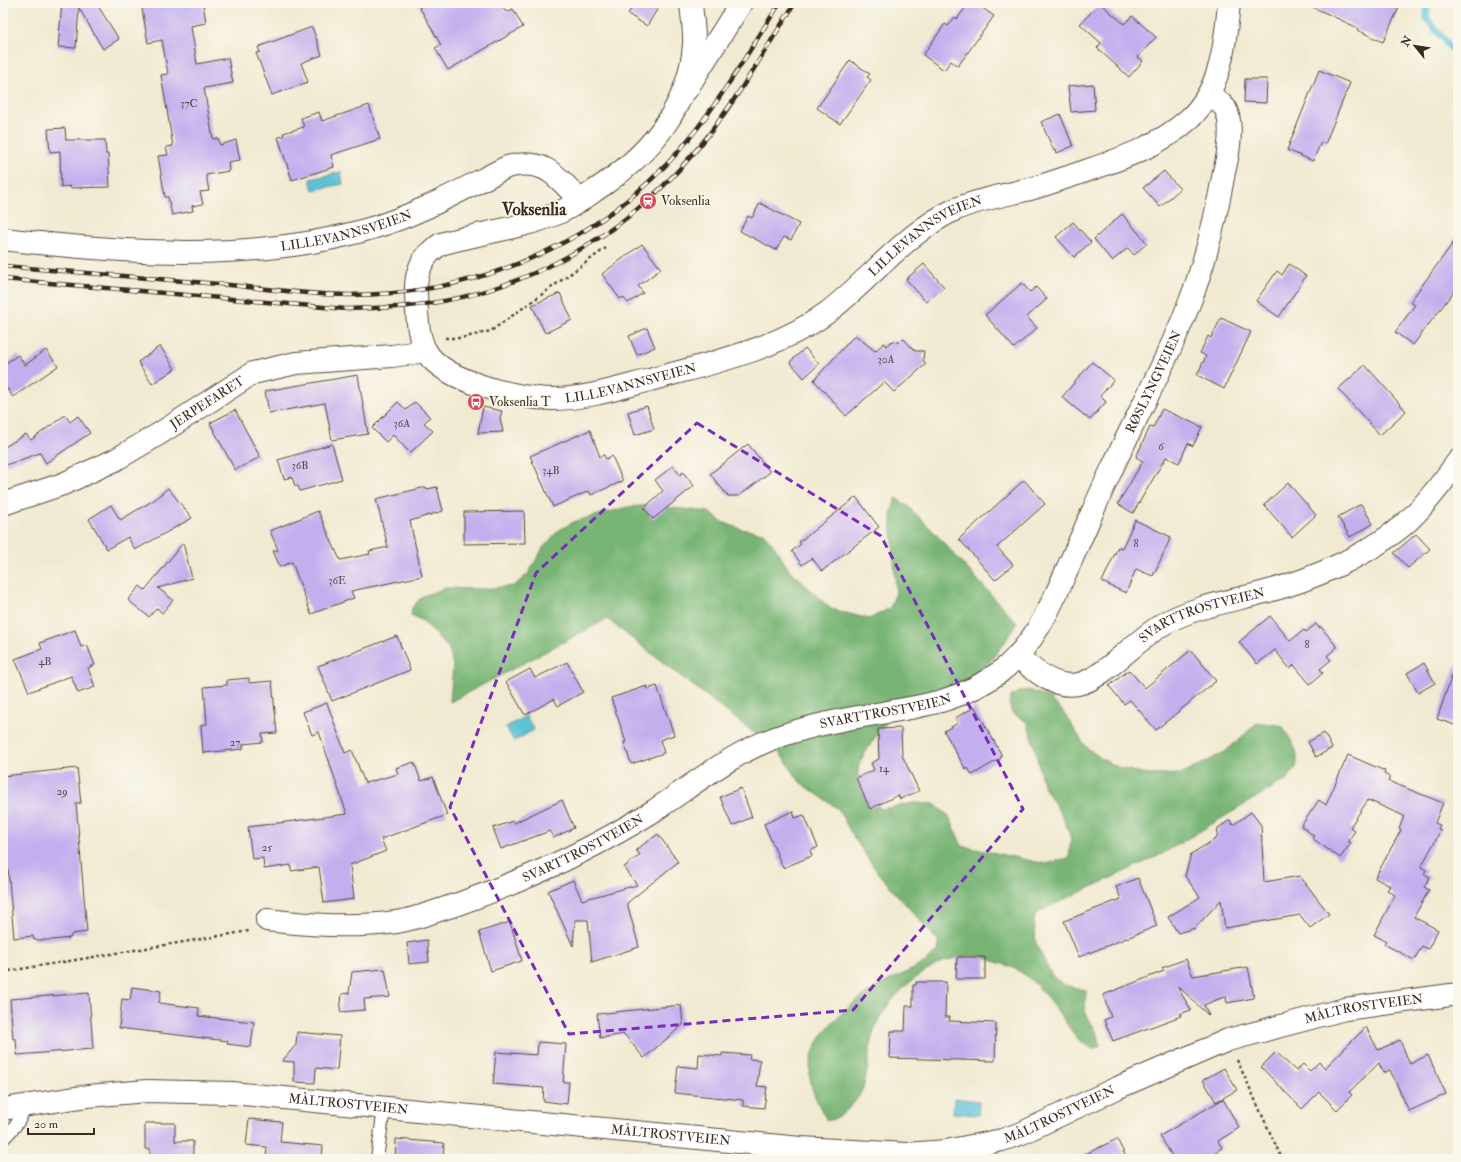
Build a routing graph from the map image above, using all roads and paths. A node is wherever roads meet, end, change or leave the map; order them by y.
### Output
1 (691, 3) edge
2 (742, 3) edge
3 (1229, 3) edge
4 (683, 95) junction
5 (1209, 95) junction
6 (580, 201) junction
7 (3, 239) edge
8 (606, 248) dead end
9 (445, 338) dead end
10 (426, 351) junction
11 (1458, 461) edge
12 (3, 504) edge
13 (1017, 656) junction
14 (267, 920) joint
15 (3, 972) edge
16 (1458, 994) edge
17 (1228, 1040) junction
18 (25, 1104) junction
19 (384, 1108) junction
20 (3, 1109) edge
21 (3, 1139) edge
22 (377, 1159) edge
23 (1282, 1159) edge

1 - 4 street
2 - 4 street
3 - 5 street, LILLEVANNSVEIEN
4 - 6 street
5 - 10 street, LILLEVANNSVEIEN
5 - 13 street, RØSLYNGVEIEN
6 - 7 street, LILLEVANNSVEIEN
6 - 10 street, LILLEVANNSVEIEN
8 - 9 path
10 - 12 street, JERPEFARET
11 - 13 street, SVARTTROSTVEIEN
13 - 14 street, SVARTTROSTVEIEN
14 - 15 path
16 - 17 street, MÅLTROSTVEIEN
17 - 19 street, MÅLTROSTVEIEN
17 - 23 path
18 - 19 street, MÅLTROSTVEIEN
18 - 20 street, MÅLTROSTVEIEN
18 - 21 lane
19 - 22 lane

